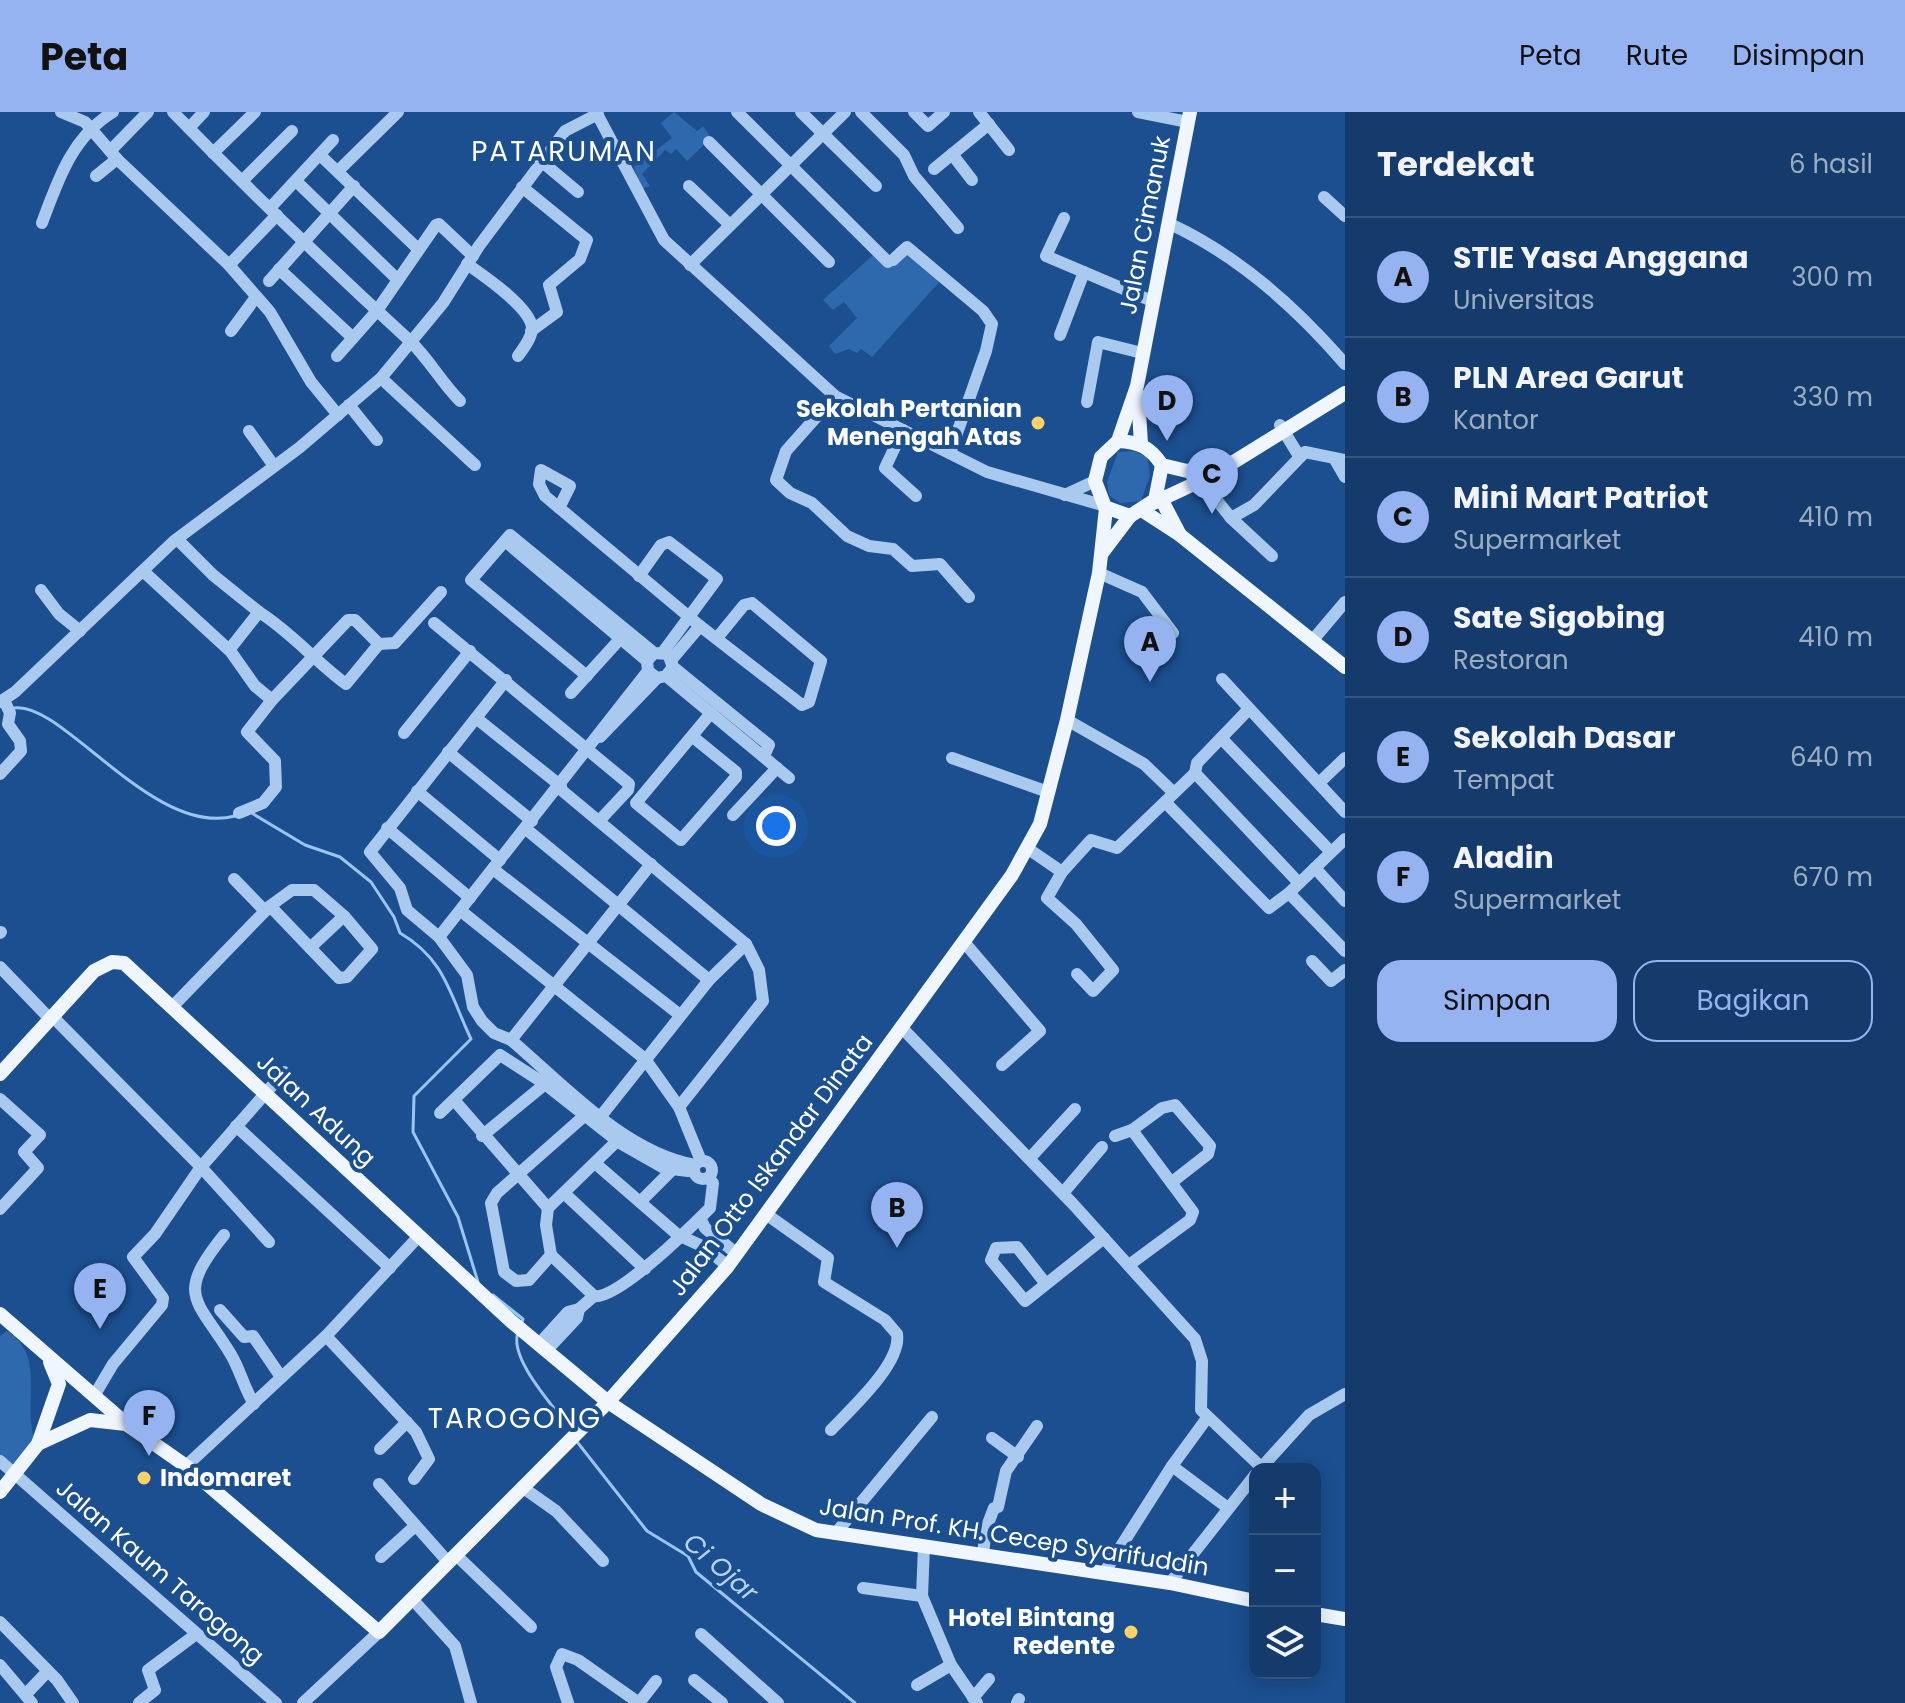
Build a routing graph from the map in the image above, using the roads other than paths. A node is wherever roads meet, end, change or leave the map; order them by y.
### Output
1 (61, 112) edge
2 (113, 112) edge
3 (148, 112) edge
4 (173, 112) edge
5 (204, 112) edge
6 (255, 112) edge
7 (398, 112) edge
8 (737, 112) edge
9 (801, 112) edge
10 (845, 112) edge
11 (861, 112) edge
12 (914, 112) edge
13 (944, 112) edge
14 (979, 112) edge
15 (1138, 112) edge
16 (597, 113) edge
17 (1189, 117) edge
18 (989, 124) junction
19 (90, 127) junction
20 (189, 128) junction
21 (292, 131) dead end
22 (824, 134) junction
23 (333, 140) dead end
24 (709, 142) dead end
25 (1009, 150) dead end
26 (213, 153) junction
27 (952, 154) junction
28 (113, 155) junction
29 (320, 155) junction
30 (541, 161) junction
31 (794, 166) junction
32 (934, 169) dead end
33 (338, 171) junction
34 (96, 176) dead end
35 (972, 180) dead end
36 (242, 181) junction
37 (296, 181) junction
38 (354, 186) junction
39 (689, 186) dead end
40 (876, 186) dead end
41 (522, 187) junction
42 (578, 192) dead end
43 (762, 195) junction
44 (1324, 197) dead end
45 (273, 212) junction
46 (329, 214) junction
47 (1345, 216) edge
48 (1064, 218) dead end
49 (42, 223) dead end
50 (1168, 223) junction
51 (730, 225) junction
52 (958, 228) dead end
53 (304, 242) junction
54 (417, 248) junction
55 (470, 260) junction
56 (829, 262) dead end
57 (229, 265) junction
58 (690, 265) junction
59 (279, 269) junction
60 (1084, 272) junction
61 (398, 280) junction
62 (269, 281) dead end
63 (256, 297) junction
64 (1152, 301) junction
65 (376, 312) junction
66 (231, 331) dead end
67 (531, 331) junction
68 (1060, 335) dead end
69 (353, 338) junction
70 (412, 343) junction
71 (1143, 350) junction
72 (337, 356) dead end
73 (518, 356) dead end
74 (1345, 364) edge
75 (381, 378) junction
76 (1345, 382) edge
77 (1137, 386) junction
78 (1345, 393) edge
79 (835, 396) junction
80 (460, 401) dead end
81 (1087, 402) dead end
82 (349, 405) junction
83 (338, 415) junction
84 (1282, 428) junction
85 (903, 430) junction
86 (249, 431) dead end
87 (377, 440) dead end
88 (1118, 441) junction
89 (1141, 444) junction
90 (950, 453) junction
91 (1299, 456) junction
92 (1339, 459) edge
93 (475, 465) dead end
94 (1162, 465) junction
95 (274, 466) junction
96 (1196, 476) junction
97 (1345, 477) edge
98 (1095, 481) junction
99 (1065, 495) junction
100 (916, 496) dead end
101 (1148, 505) junction
102 (1104, 506) junction
103 (559, 508) dead end
104 (1231, 518) junction
105 (1180, 535) junction
106 (177, 539) junction
107 (1102, 553) junction
108 (1272, 556) dead end
109 (143, 571) junction
110 (1099, 573) junction
111 (639, 576) junction
112 (41, 590) dead end
113 (441, 592) dead end
114 (578, 596) junction
115 (969, 597) dead end
116 (1345, 602) edge
117 (259, 612) junction
118 (695, 622) junction
119 (434, 623) dead end
120 (80, 631) junction
121 (1173, 633) dead end
122 (717, 638) junction
123 (620, 639) junction
124 (1312, 641) junction
125 (379, 644) junction
126 (229, 650) junction
127 (470, 651) junction
128 (315, 656) junction
129 (660, 665) junction
130 (1345, 667) edge
131 (587, 676) junction
132 (1222, 679) dead end
133 (506, 680) junction
134 (571, 693) dead end
135 (272, 700) junction
136 (5, 704) edge
137 (1249, 709) junction
138 (711, 713) junction
139 (476, 718) junction
140 (1067, 720) junction
141 (404, 733) dead end
142 (693, 737) junction
143 (1221, 738) junction
144 (593, 745) junction
145 (448, 752) junction
146 (764, 756) junction
147 (952, 758) dead end
148 (1345, 758) edge
149 (777, 768) junction
150 (1195, 773) junction
151 (0, 774) edge
152 (789, 778) dead end
153 (1319, 783) junction
154 (560, 787) junction
155 (417, 791) junction
156 (1048, 792) junction
157 (1170, 797) junction
158 (1345, 812) edge
159 (239, 813) dead end
160 (733, 815) dead end
161 (599, 821) junction
162 (529, 825) junction
163 (387, 828) junction
164 (1345, 839) edge
165 (1027, 848) junction
166 (1331, 852) junction
167 (651, 864) junction
168 (497, 865) junction
169 (1315, 868) junction
170 (1062, 872) junction
171 (234, 879) dead end
172 (1299, 883) junction
173 (1289, 893) junction
174 (470, 898) junction
175 (1345, 901) edge
176 (620, 906) junction
177 (267, 909) junction
178 (461, 911) junction
179 (344, 916) junction
180 (439, 937) junction
181 (964, 942) junction
182 (746, 944) junction
183 (587, 946) junction
184 (310, 948) junction
185 (1345, 951) edge
186 (1312, 961) dead end
187 (0, 967) edge
188 (1345, 970) edge
189 (1077, 974) dead end
190 (709, 980) junction
191 (555, 986) junction
192 (173, 1006) junction
193 (680, 1015) junction
194 (51, 1017) junction
195 (901, 1027) junction
196 (511, 1040) junction
197 (645, 1059) junction
198 (1002, 1065) dead end
199 (284, 1072) dead end
200 (0, 1074) edge
201 (545, 1084) junction
202 (265, 1092) junction
203 (0, 1099) edge
204 (454, 1100) junction
205 (679, 1107) junction
206 (1075, 1109) dead end
207 (440, 1113) dead end
208 (601, 1116) junction
209 (583, 1117) junction
210 (236, 1126) junction
211 (1132, 1130) junction
212 (482, 1136) junction
213 (1115, 1136) dead end
214 (617, 1141) junction
215 (1102, 1147) dead end
216 (1030, 1158) junction
217 (596, 1164) junction
218 (697, 1166) junction
219 (201, 1167) junction
220 (673, 1169) junction
221 (520, 1173) junction
222 (1172, 1182) junction
223 (1063, 1193) junction
224 (565, 1194) junction
225 (640, 1202) junction
226 (548, 1208) junction
227 (0, 1209) edge
228 (766, 1214) junction
229 (700, 1218) junction
230 (224, 1235) dead end
231 (678, 1235) junction
232 (419, 1236) junction
233 (1104, 1238) junction
234 (269, 1242) dead end
235 (551, 1255) junction
236 (732, 1260) junction
237 (1129, 1265) junction
238 (390, 1268) junction
239 (645, 1269) junction
240 (1046, 1284) junction
241 (594, 1296) junction
242 (220, 1310) dead end
243 (1, 1316) edge
244 (326, 1336) junction
245 (543, 1347) junction
246 (49, 1358) junction
247 (281, 1377) junction
248 (77, 1381) junction
249 (59, 1384) junction
250 (1345, 1394) edge
251 (94, 1396) junction
252 (608, 1402) junction
253 (254, 1404) junction
254 (932, 1417) dead end
255 (1207, 1418) junction
256 (90, 1420) junction
257 (407, 1422) junction
258 (45, 1424) junction
259 (126, 1424) junction
260 (1037, 1426) dead end
261 (831, 1430) dead end
262 (58, 1434) junction
263 (992, 1438) dead end
264 (38, 1444) junction
265 (380, 1449) dead end
266 (1018, 1457) junction
267 (0, 1461) edge
268 (1251, 1463) edge
269 (1266, 1463) edge
270 (186, 1466) junction
271 (1172, 1466) junction
272 (16, 1474) junction
273 (414, 1479) dead end
274 (1249, 1483) edge
275 (379, 1484) dead end
276 (522, 1487) junction
277 (0, 1492) edge
278 (1228, 1508) junction
279 (415, 1526) junction
280 (835, 1534) junction
281 (924, 1546) junction
282 (983, 1554) junction
283 (381, 1557) dead end
284 (453, 1559) junction
285 (603, 1561) dead end
286 (1104, 1573) junction
287 (1170, 1583) junction
288 (863, 1588) dead end
289 (922, 1596) junction
290 (413, 1600) junction
291 (1249, 1600) edge
292 (1321, 1615) edge
293 (1345, 1619) edge
294 (0, 1622) edge
295 (531, 1627) dead end
296 (379, 1632) junction
297 (701, 1634) dead end
298 (195, 1635) junction
299 (0, 1665) edge
300 (951, 1665) junction
301 (48, 1671) junction
302 (989, 1679) dead end
303 (694, 1680) dead end
304 (656, 1681) dead end
305 (917, 1685) dead end
306 (29, 1699) edge
307 (975, 1701) edge
308 (73, 1703) edge
309 (139, 1703) edge
310 (276, 1703) edge
311 (303, 1703) edge
312 (471, 1703) edge
313 (568, 1703) edge
314 (639, 1703) edge
315 (722, 1703) edge
316 (778, 1703) edge

1 - 19 street
2 - 19 street
3 - 28 street
4 - 20 street
5 - 20 street
6 - 26 street
7 - 33 street
8 - 31 street
9 - 22 street
10 - 22 street
11 - 52 street
12 - 13 street
14 - 18 street
15 - 17 street
16 - 30 street
16 - 58 street
17 - 50 main road, Jalan Cimanuk
18 - 25 street
18 - 27 street
19 - 28 street
19 - 49 street
20 - 26 street
21 - 36 street
22 - 31 street
22 - 40 street
23 - 29 street
24 - 43 street
26 - 36 street
27 - 32 street
27 - 35 street
28 - 34 street
28 - 57 street
29 - 33 street
29 - 37 street
30 - 41 street
30 - 42 street
31 - 43 street
31 - 90 street
33 - 38 street
36 - 45 street
37 - 45 street
37 - 46 street
38 - 46 street
38 - 54 street
39 - 51 street
41 - 55 street
41 - 67 street
43 - 51 street
43 - 56 street
44 - 47 street
45 - 53 street
45 - 57 street
46 - 53 street
46 - 61 street
48 - 60 street
50 - 64 main road, Jalan Cimanuk
50 - 74 street
51 - 58 street
53 - 59 street
53 - 65 street
54 - 55 street
54 - 61 street
55 - 67 street
55 - 70 street
57 - 63 street
58 - 79 street
59 - 62 street
59 - 69 street
60 - 64 street
60 - 68 street
61 - 65 street
63 - 66 street
63 - 83 street
64 - 71 main road, Jalan Cimanuk
65 - 69 street
65 - 70 street
67 - 73 street
69 - 72 street
70 - 75 street
70 - 80 street
71 - 77 main road, Jalan Cimanuk
71 - 81 street
75 - 82 street
75 - 93 street
76 - 84 main road
77 - 88 main road
77 - 89 main road
78 - 84 main road
79 - 85 street
79 - 115 street
82 - 83 street
82 - 87 street
83 - 95 street
84 - 91 street
84 - 96 main road
85 - 90 street
85 - 100 street
86 - 95 street
88 - 89 main road
88 - 98 main road
89 - 94 main road
90 - 99 street
91 - 92 street
91 - 104 street
92 - 97 street
94 - 96 main road
94 - 101 main road
95 - 106 street
96 - 101 main road
96 - 104 street
98 - 99 street
98 - 102 main road
99 - 102 street
101 - 102 main road
101 - 105 main road
101 - 105 main road
101 - 107 main road
102 - 107 main road, Jalan Otto Iskandar Dinata
103 - 111 street
104 - 108 street
105 - 124 main road
106 - 109 street
106 - 117 street
107 - 110 main road, Jalan Otto Iskandar Dinata
109 - 120 street
109 - 126 street
110 - 121 street
110 - 140 main road, Jalan Otto Iskandar Dinata
111 - 118 street
111 - 118 street
112 - 120 street
113 - 125 street
114 - 123 street
114 - 129 street
114 - 131 street
116 - 124 street
117 - 126 street
117 - 128 street
118 - 122 street
118 - 129 street
119 - 127 street
120 - 136 street
122 - 122 street
123 - 129 street
123 - 131 street
124 - 130 main road
125 - 128 street
125 - 128 street
126 - 135 street
127 - 133 street
127 - 141 street
128 - 135 street
129 - 138 street
129 - 144 street
129 - 146 street
131 - 134 street
132 - 137 street
133 - 139 street
133 - 144 street
135 - 159 street
136 - 151 street
137 - 143 street
137 - 153 street
138 - 142 street
138 - 146 street
139 - 145 street
139 - 154 street
140 - 156 main road, Jalan Otto Iskandar Dinata
140 - 157 street
142 - 142 street
143 - 150 street
143 - 166 street
144 - 154 street
144 - 161 street
145 - 155 street
145 - 162 street
146 - 149 street
147 - 156 street
148 - 153 street
149 - 152 street
149 - 160 street
150 - 157 street
150 - 172 street
153 - 158 street
154 - 161 street
154 - 162 street
155 - 163 street
155 - 168 street
156 - 165 main road, Jalan Otto Iskandar Dinata
157 - 170 street
157 - 173 street
161 - 167 street
162 - 168 street
162 - 176 street
163 - 174 street
163 - 180 street
164 - 166 street
165 - 170 street
165 - 181 main road, Jalan Otto Iskandar Dinata
166 - 169 street
167 - 176 street
167 - 182 street
168 - 174 street
168 - 183 street
169 - 172 street
169 - 175 street
170 - 189 street
171 - 177 street
172 - 173 street
173 - 185 street
174 - 178 street
176 - 183 street
176 - 190 street
177 - 179 street
177 - 184 street
177 - 192 street
178 - 180 street
178 - 191 street
179 - 184 street
179 - 184 street
180 - 196 street
181 - 195 main road, Jalan Otto Iskandar Dinata
181 - 198 street
182 - 190 street
182 - 205 street
183 - 191 street
183 - 193 street
186 - 188 street
187 - 194 street
190 - 193 street
191 - 196 street
191 - 197 street
192 - 194 main road, Jalan Adung
192 - 202 main road, Jalan Adung
193 - 197 street
194 - 200 main road, Jalan Adung
194 - 219 street
195 - 216 street
195 - 228 main road, Jalan Otto Iskandar Dinata
196 - 208 street
197 - 205 street
197 - 208 street
199 - 202 street
201 - 204 street
201 - 209 street
201 - 212 street
202 - 210 street
202 - 232 main road, Jalan Adung
203 - 227 street
204 - 207 street
204 - 212 street
205 - 218 street
206 - 216 street
208 - 218 street
209 - 214 street
209 - 221 street
210 - 219 street
210 - 238 street
211 - 213 street
211 - 222 street
211 - 222 street
212 - 221 street
214 - 217 street
214 - 220 street
215 - 223 street
216 - 223 street
217 - 224 street
217 - 225 street
218 - 220 street
218 - 229 street
219 - 234 street
219 - 251 street
220 - 225 street
221 - 226 street
221 - 235 street
222 - 237 street
223 - 233 street
224 - 226 street
224 - 239 street
225 - 231 street
226 - 235 street
228 - 236 main road, Jalan Otto Iskandar Dinata
228 - 261 street
229 - 231 street
229 - 236 street
230 - 253 street
231 - 236 street
231 - 239 street
232 - 238 street
232 - 245 main road, Jalan Adung
233 - 237 street
233 - 240 street
235 - 241 street
236 - 252 main road, Jalan Otto Iskandar Dinata
237 - 255 street
238 - 244 street
239 - 241 street
240 - 240 street
241 - 245 street
242 - 247 street
243 - 246 main road
244 - 247 street
244 - 257 street
245 - 252 main road, Jalan Adung
246 - 248 main road
246 - 249 main road
247 - 253 street
248 - 249 main road
248 - 251 main road
249 - 258 main road
250 - 269 street
251 - 256 main road
251 - 259 main road
252 - 276 main road, Jalan Otto Iskandar Dinata
252 - 280 main road, Jalan Prof. KH. Cecep Syarifuddin
253 - 270 street
254 - 280 street
255 - 268 street
255 - 271 street
256 - 259 main road
256 - 262 main road
257 - 265 street
257 - 273 street
258 - 262 main road
258 - 264 main road
259 - 270 main road
260 - 266 street
262 - 264 main road
263 - 266 street
264 - 272 main road
266 - 282 street
267 - 272 street, Jalan Kaum Tarogong
270 - 296 main road
271 - 278 street
271 - 286 street
272 - 277 main road
272 - 298 street, Jalan Kaum Tarogong
274 - 278 street
275 - 279 street
276 - 284 main road, Jalan Otto Iskandar Dinata
276 - 285 street
278 - 287 street
279 - 283 street
279 - 284 street
280 - 281 main road, Jalan Prof. KH. Cecep Syarifuddin
281 - 282 main road, Jalan Prof. KH. Cecep Syarifuddin
281 - 289 street
282 - 286 main road, Jalan Prof. KH. Cecep Syarifuddin
284 - 290 main road, Jalan Otto Iskandar Dinata
284 - 295 street
286 - 287 main road, Jalan Prof. KH. Cecep Syarifuddin
287 - 291 main road, Jalan Prof. KH. Cecep Syarifuddin
288 - 289 street
289 - 300 street
290 - 296 main road, Jalan Otto Iskandar Dinata
290 - 312 street
292 - 293 main road
294 - 301 street
296 - 311 street
297 - 316 street
298 - 309 street
298 - 310 street, Jalan Kaum Tarogong
299 - 306 street
300 - 305 street
300 - 307 street
301 - 306 street
301 - 308 street
302 - 307 street
303 - 315 street
304 - 314 street
313 - 314 street

